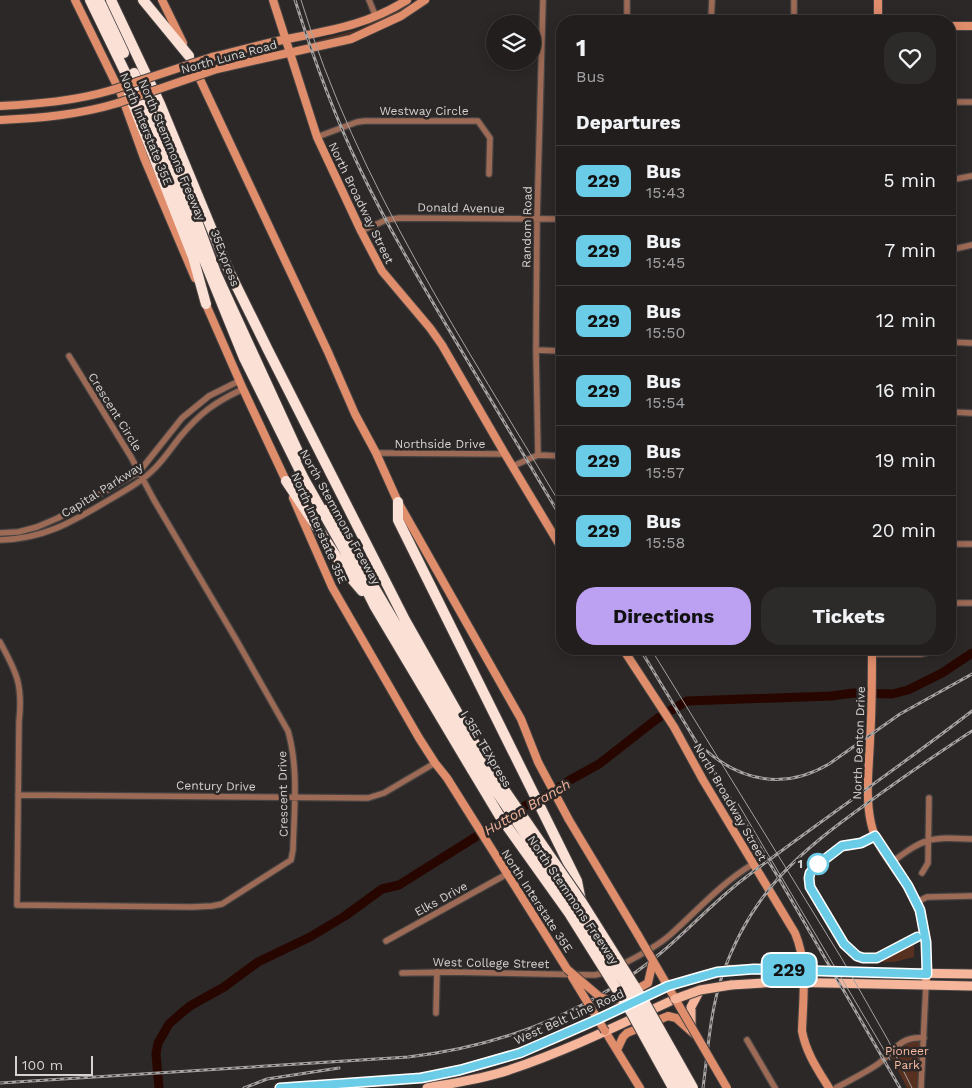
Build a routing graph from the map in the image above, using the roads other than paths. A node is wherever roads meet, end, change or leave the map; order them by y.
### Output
1 (75, 0) edge
2 (90, 0) edge
3 (99, 0) edge
4 (111, 0) edge
5 (143, 0) edge
6 (162, 0) edge
7 (273, 0) edge
8 (369, 0) edge
9 (407, 0) edge
10 (543, 0) edge
11 (628, 0) edge
12 (712, 0) edge
13 (794, 0) edge
14 (878, 0) edge
15 (421, 1) edge
16 (627, 15) edge
17 (711, 15) edge
18 (794, 15) edge
19 (878, 15) edge
20 (376, 17) junction
21 (956, 26) edge
22 (972, 26) edge
23 (285, 40) junction
24 (289, 52) junction
25 (189, 56) junction
26 (120, 59) junction
27 (956, 102) edge
28 (972, 102) edge
29 (0, 106) edge
30 (0, 120) edge
31 (316, 137) junction
32 (489, 174) dead end
33 (972, 176) edge
34 (956, 179) edge
35 (537, 219) junction
36 (556, 219) edge
37 (361, 231) junction
38 (972, 245) edge
39 (956, 249) edge
40 (206, 304) junction
41 (956, 342) edge
42 (972, 342) edge
43 (536, 350) junction
44 (556, 351) edge
45 (69, 356) dead end
46 (239, 381) junction
47 (243, 390) junction
48 (956, 412) edge
49 (972, 413) edge
50 (281, 414) joint
51 (376, 453) junction
52 (505, 454) junction
53 (538, 455) junction
54 (556, 456) edge
55 (512, 466) junction
56 (139, 472) junction
57 (143, 480) junction
58 (286, 480) junction
59 (398, 502) junction
60 (0, 533) edge
61 (556, 539) edge
62 (0, 540) edge
63 (956, 544) edge
64 (972, 544) edge
65 (956, 602) edge
66 (972, 603) edge
67 (375, 607) junction
68 (0, 642) edge
69 (627, 655) edge
70 (872, 655) edge
71 (435, 763) junction
72 (479, 767) junction
73 (18, 795) junction
74 (294, 797) junction
75 (928, 798) dead end
76 (972, 838) edge
77 (928, 839) junction
78 (891, 863) junction
79 (753, 864) junction
80 (922, 873) dead end
81 (507, 874) junction
82 (972, 896) edge
83 (581, 901) junction
84 (917, 902) junction
85 (386, 941) dead end
86 (654, 961) junction
87 (567, 969) junction
88 (803, 971) junction
89 (437, 972) junction
90 (402, 973) dead end
91 (927, 974) junction
92 (972, 974) edge
93 (803, 983) junction
94 (926, 984) junction
95 (668, 986) junction
96 (972, 986) edge
97 (700, 990) junction
98 (675, 999) junction
99 (436, 1013) dead end
100 (598, 1019) junction
101 (693, 1031) junction
102 (605, 1032) junction
103 (924, 1038) junction
104 (747, 1040) dead end
105 (617, 1050) junction
106 (421, 1078) junction
107 (279, 1088) edge
108 (425, 1088) edge
109 (640, 1088) edge
110 (673, 1088) edge
111 (684, 1088) edge
112 (692, 1088) edge
113 (727, 1088) edge
114 (775, 1088) edge
115 (829, 1088) edge
116 (836, 1088) edge
117 (921, 1088) edge

1 - 40 main road, North Interstate 35E
2 - 26 highway, North Stemmons Freeway
3 - 50 highway, 35Express
4 - 72 highway, North Stemmons Freeway
5 - 25 highway
6 - 25 main road
7 - 23 main road, North Broadway Street
8 - 20 street
9 - 20 main road, North Luna Road
10 - 35 street, Random Road
11 - 16 street
12 - 17 street
13 - 18 street
14 - 19 main road
15 - 24 main road, North Luna Road
20 - 23 main road, North Luna Road
21 - 22 main road
23 - 24 main road, North Broadway Street
23 - 29 main road, North Luna Road, bridge
24 - 30 main road, North Luna Road, bridge
24 - 31 main road, North Broadway Street
25 - 51 main road
26 - 40 highway
26 - 67 highway, North Stemmons Freeway
27 - 28 street
31 - 32 street, Westway Circle
31 - 37 main road, North Broadway Street
33 - 34 street
35 - 36 street, Donald Avenue
35 - 37 street, Donald Avenue
35 - 43 street, Random Road
37 - 52 main road, North Broadway Street
38 - 39 street
40 - 46 main road, North Interstate 35E
41 - 42 street
43 - 44 street
43 - 53 street, Random Road
45 - 56 street, Crescent Circle
46 - 47 main road, North Interstate 35E
46 - 56 street, Capital Parkway
47 - 57 street, Capital Parkway
47 - 58 main road, North Interstate 35E
48 - 49 street
50 - 72 highway, I 35E TEXpress
51 - 52 street, Northside Drive
51 - 59 main road
52 - 55 main road, North Broadway Street
53 - 54 street
53 - 55 street
55 - 61 main road, North Broadway Street
56 - 57 street, Crescent Circle
56 - 60 street, Capital Parkway
57 - 62 street, Capital Parkway
57 - 74 street, Crescent Drive
58 - 67 highway
58 - 71 main road, North Interstate 35E
59 - 83 highway
59 - 86 main road, bridge
63 - 64 street
65 - 66 street
67 - 72 highway, North Stemmons Freeway
68 - 73 street
69 - 79 main road, North Broadway Street
70 - 78 main road, North Denton Drive
71 - 74 street, Century Drive
71 - 81 main road, North Interstate 35E
72 - 83 highway, North Stemmons Freeway, bridge
72 - 110 highway, North Stemmons Freeway, bridge
72 - 111 highway, I 35E TEXpress, bridge
73 - 74 street, Century Drive
73 - 74 street, Crescent Drive
75 - 77 street
76 - 77 street
77 - 78 street
77 - 80 street
78 - 84 main road, North Denton Drive
79 - 88 main road, North Broadway Street
79 - 89 street, West College Street
81 - 85 street, Elks Drive
81 - 87 main road, North Interstate 35E
82 - 84 street
83 - 112 highway, North Stemmons Freeway, bridge
84 - 91 main road, North Denton Drive
86 - 87 main road, bridge
86 - 95 main road, bridge
87 - 100 main road, North Interstate 35E, bridge
88 - 91 main road, West Belt Line Road
88 - 93 main road, North Broadway Street
88 - 95 main road, West Belt Line Road, bridge
89 - 90 street, West College Street
89 - 99 street
91 - 92 main road, West Belt Line Road
91 - 94 main road, North Denton Drive
93 - 94 main road, West Belt Line Road
93 - 97 main road, West Belt Line Road, bridge
93 - 115 main road, North Broadway Street
94 - 96 main road, West Belt Line Road
94 - 103 street
95 - 98 main road, bridge
95 - 100 main road, West Belt Line Road, bridge
97 - 98 main road, West Belt Line Road, bridge
97 - 101 main road, bridge
98 - 101 main road, bridge
98 - 102 main road, West Belt Line Road, bridge
100 - 102 main road, North Interstate 35E, bridge
100 - 106 main road, West Belt Line Road
101 - 105 main road, bridge
101 - 113 main road, bridge
102 - 105 main road, North Interstate 35E
102 - 108 main road, West Belt Line Road
103 - 116 street
103 - 117 street
104 - 114 street
105 - 109 main road, North Interstate 35E
106 - 107 main road, West Belt Line Road
106 - 108 main road

